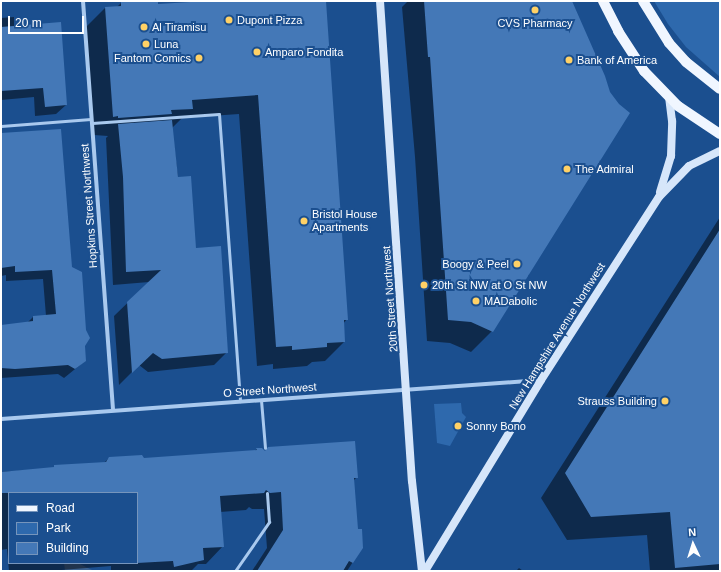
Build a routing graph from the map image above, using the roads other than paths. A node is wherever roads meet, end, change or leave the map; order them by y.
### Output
1 (83, 1) edge
2 (380, 1) edge
3 (603, 1) edge
4 (643, 1) edge
5 (720, 89) edge
6 (668, 97) junction
7 (92, 121) junction
8 (1, 126) edge
9 (720, 134) edge
10 (720, 152) edge
11 (659, 197) junction
12 (541, 380) junction
13 (407, 390) junction
14 (261, 400) junction
15 (240, 402) junction
16 (113, 410) junction
17 (1, 418) edge
18 (265, 448) dead end
19 (267, 493) dead end
20 (235, 571) edge
21 (422, 571) edge
22 (425, 571) edge

1 - 7 street, Hopkins Street Northwest
2 - 13 main road, 20th Street Northwest
3 - 6 main road
4 - 5 main road
6 - 9 main road
6 - 11 main road, New Hampshire Avenue Northwest
7 - 8 lane
7 - 15 lane
7 - 16 street, Hopkins Street Northwest
10 - 11 main road, New Hampshire Avenue Northwest
11 - 12 main road, New Hampshire Avenue Northwest
12 - 13 street, O Street Northwest
12 - 22 main road, New Hampshire Avenue Northwest
13 - 14 street, O Street Northwest
13 - 21 main road, 20th Street Northwest
14 - 15 street, O Street Northwest
14 - 18 lane
15 - 16 street, O Street Northwest
16 - 17 street, O Street Northwest
19 - 20 lane

